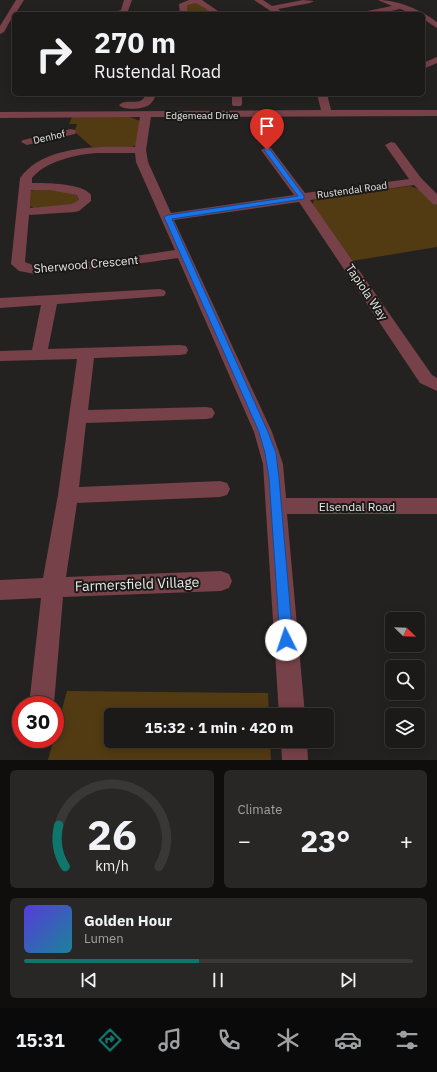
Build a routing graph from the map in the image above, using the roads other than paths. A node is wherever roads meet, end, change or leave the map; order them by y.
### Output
1 (20, 0) edge
2 (128, 0) edge
3 (197, 0) edge
4 (258, 0) edge
5 (382, 0) edge
6 (310, 1) dead end
7 (401, 7) junction
8 (271, 8) junction
9 (13, 12) edge
10 (122, 12) edge
11 (183, 12) edge
12 (210, 12) edge
13 (277, 12) edge
14 (375, 12) edge
15 (414, 12) edge
16 (12, 13) edge
17 (425, 18) edge
18 (434, 28) edge
19 (2, 35) edge
20 (437, 60) edge
21 (425, 66) edge
22 (437, 68) edge
23 (150, 96) edge
24 (237, 96) edge
25 (322, 96) edge
26 (237, 104) dead end
27 (0, 105) edge
28 (143, 110) junction
29 (434, 113) edge
30 (327, 114) junction
31 (0, 115) edge
32 (27, 142) dead end
33 (391, 145) dead end
34 (90, 150) junction
35 (140, 150) junction
36 (267, 150) dead end
37 (417, 181) junction
38 (25, 188) junction
39 (302, 198) junction
40 (437, 201) edge
41 (23, 212) junction
42 (168, 217) junction
43 (183, 253) junction
44 (159, 293) dead end
45 (50, 300) junction
46 (0, 303) edge
47 (180, 350) dead end
48 (86, 353) junction
49 (39, 355) junction
50 (0, 356) edge
51 (435, 385) edge
52 (206, 413) dead end
53 (78, 417) junction
54 (220, 489) dead end
55 (68, 495) junction
56 (277, 506) junction
57 (437, 506) edge
58 (221, 581) dead end
59 (53, 587) junction
60 (0, 590) edge
61 (42, 696) edge
62 (291, 708) edge
63 (295, 748) edge
64 (296, 760) edge

1 - 9 street
2 - 10 street
3 - 11 street
3 - 12 street
4 - 8 street
5 - 7 street
6 - 8 street
7 - 14 street
7 - 15 street
8 - 13 street
16 - 19 street
17 - 18 street
20 - 21 street
21 - 22 street
23 - 28 street
24 - 26 street
25 - 30 street
27 - 28 street, Edgemead Drive
28 - 30 street, Edgemead Drive
28 - 31 street, Edgemead Drive
28 - 35 street
29 - 30 street, Edgemead Drive
32 - 34 street, Denhof
33 - 37 street
34 - 35 street, Sherwood Crescent
34 - 38 street, Sherwood Crescent
35 - 42 street
36 - 39 street, Tapiola Way
37 - 39 street, Rustendal Road
37 - 40 street
38 - 41 street, Sherwood Crescent
38 - 41 street
39 - 42 street, Rustendal Road
39 - 51 street, Tapiola Way
41 - 43 street, Sherwood Crescent
42 - 43 street
43 - 56 street
44 - 45 street
45 - 46 street
45 - 49 street
47 - 48 street
48 - 49 street
48 - 53 street
49 - 50 street
52 - 53 street
53 - 55 street
54 - 55 street
55 - 59 street
56 - 57 street, Elsendal Road
56 - 62 street
58 - 59 street, Farmersfield Village
59 - 60 street, Farmersfield Village
59 - 61 street
63 - 64 street

